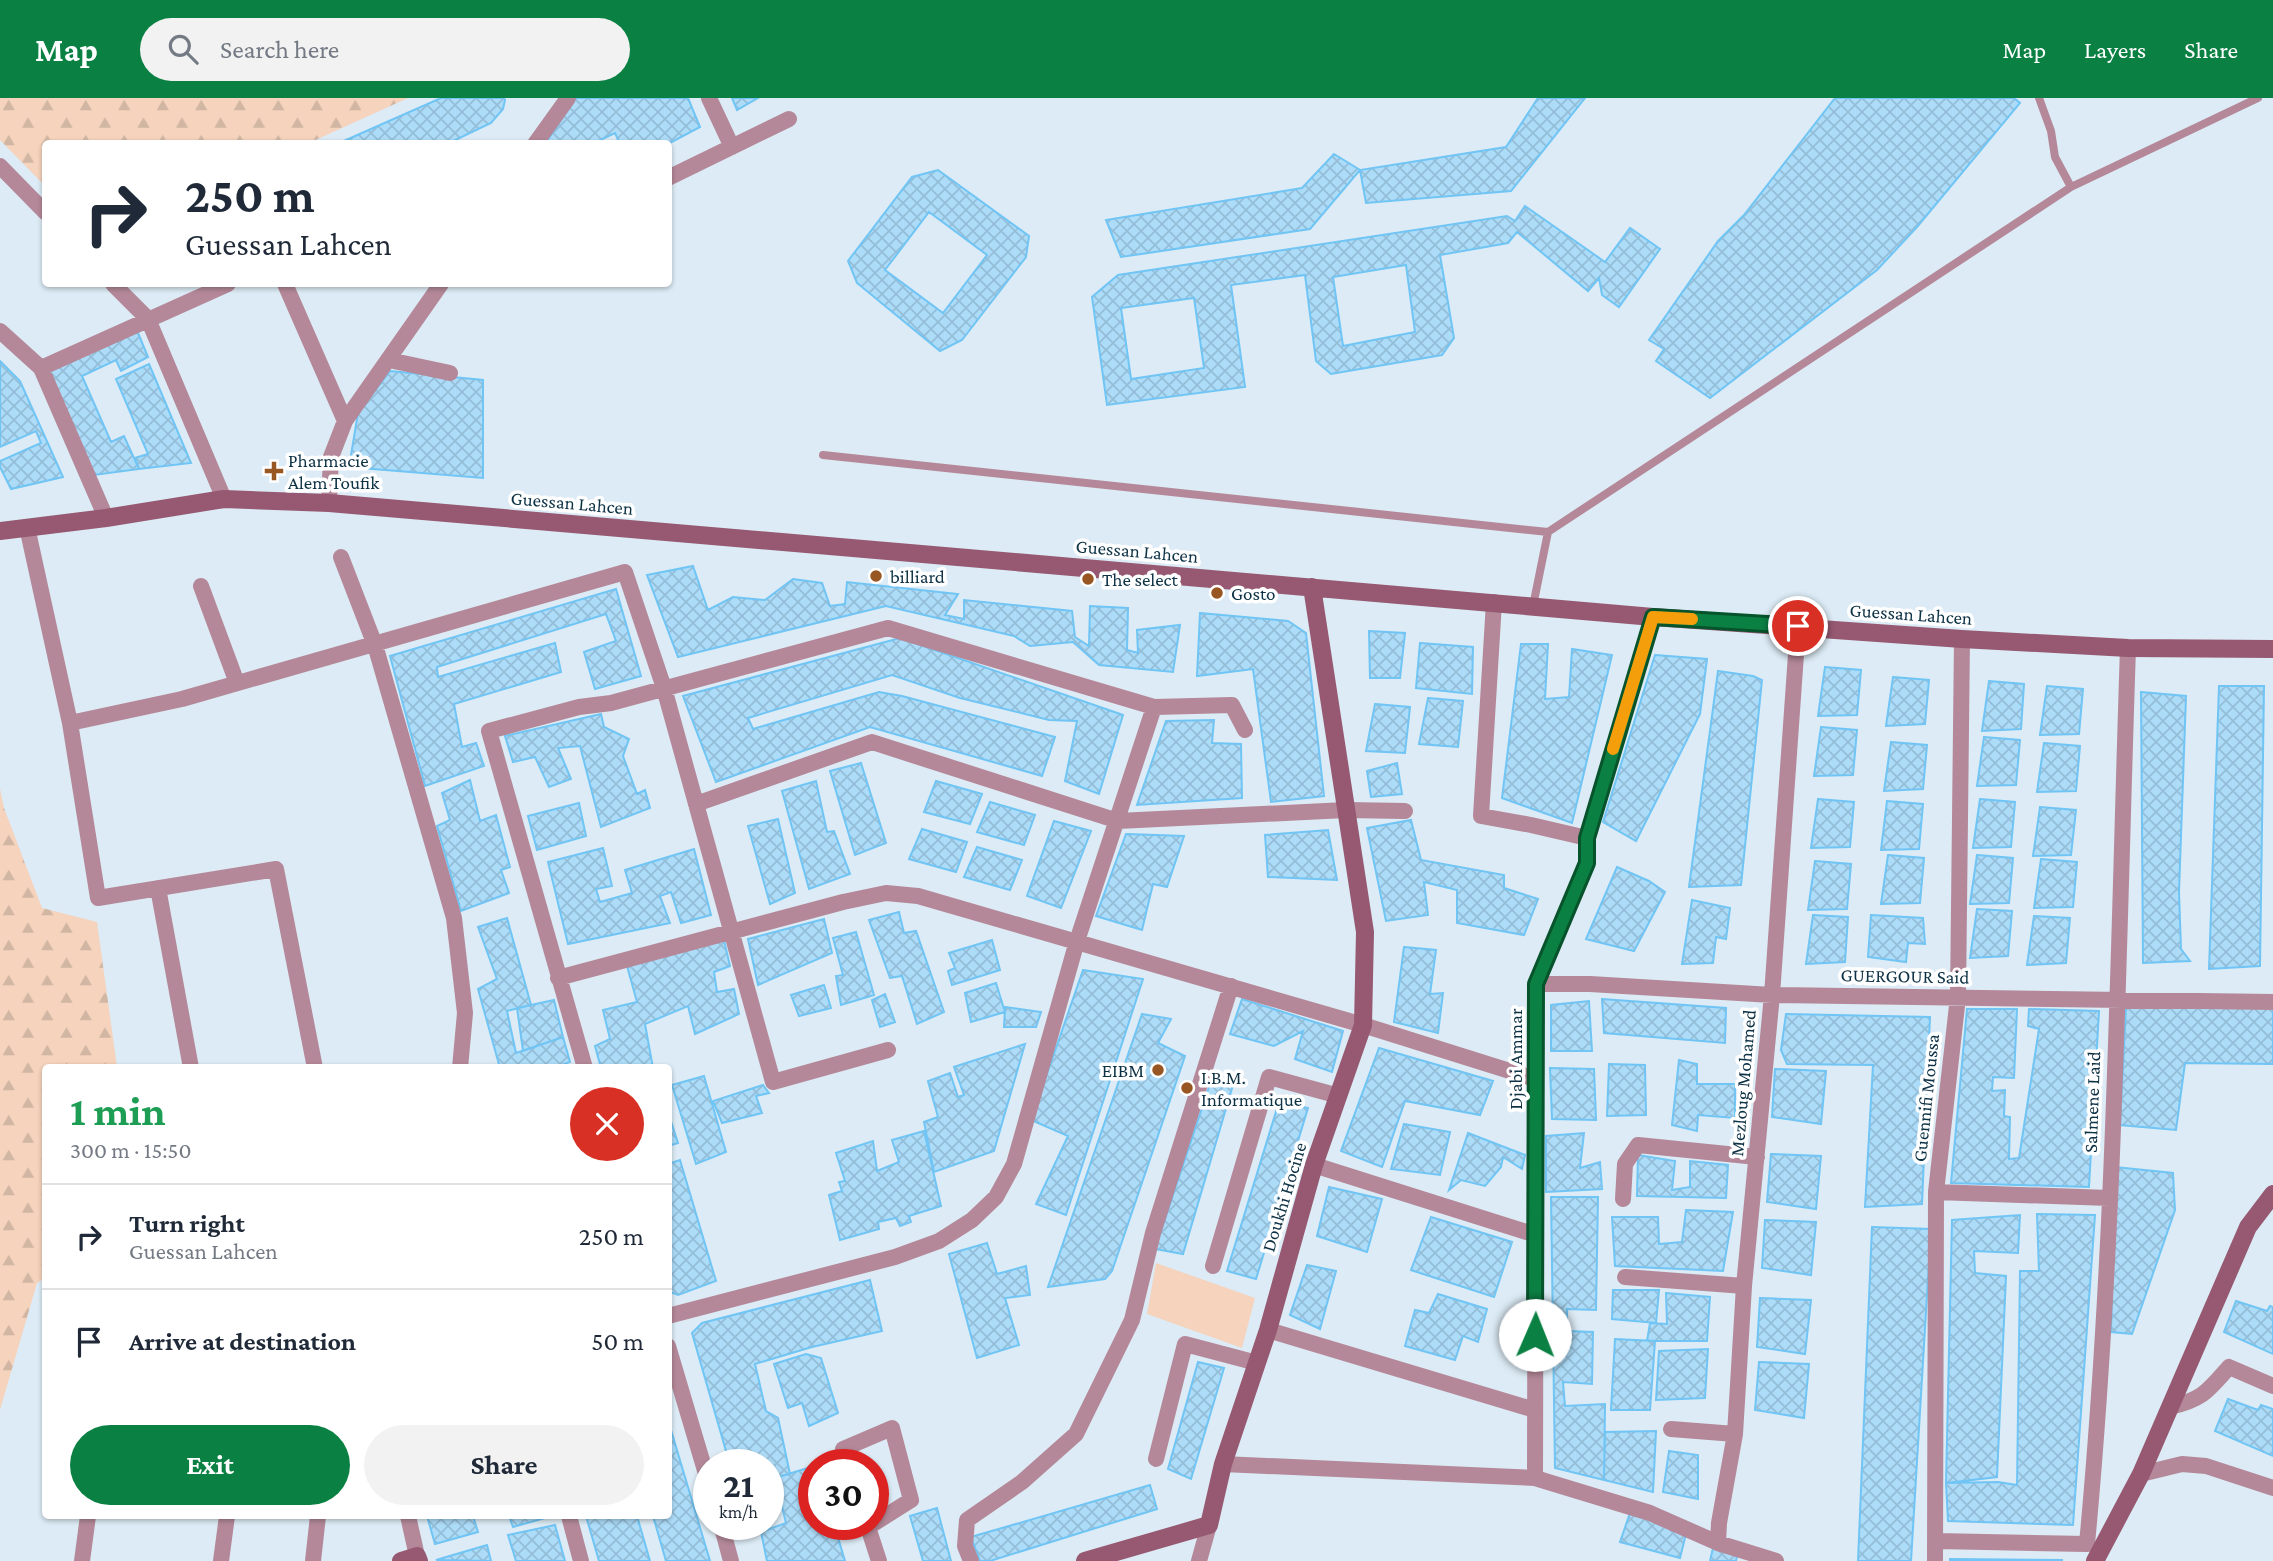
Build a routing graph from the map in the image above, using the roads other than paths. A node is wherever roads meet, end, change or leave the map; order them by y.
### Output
1 (568, 98) edge
2 (709, 98) edge
3 (2039, 98) edge
4 (2258, 98) edge
5 (2242, 101) edge
6 (789, 119) dead end
7 (535, 140) edge
8 (732, 147) junction
9 (0, 166) edge
10 (672, 176) edge
11 (2071, 187) junction
12 (42, 209) edge
13 (116, 287) edge
14 (221, 287) edge
15 (286, 287) edge
16 (441, 287) edge
17 (148, 319) junction
18 (0, 331) edge
19 (389, 359) junction
20 (41, 368) junction
21 (450, 373) dead end
22 (345, 421) junction
23 (823, 455) dead end
24 (224, 499) junction
25 (328, 503) junction
26 (106, 518) junction
27 (27, 527) junction
28 (0, 531) edge
29 (1548, 532) junction
30 (341, 557) dead end
31 (201, 586) dead end
32 (1312, 587) junction
33 (1494, 603) junction
34 (1533, 606) junction
35 (1653, 617) junction
36 (1798, 626) junction
37 (1962, 639) junction
38 (375, 646) junction
39 (2128, 648) junction
40 (2273, 649) edge
41 (237, 683) junction
42 (664, 688) junction
43 (1154, 707) junction
44 (70, 723) junction
45 (1245, 730) dead end
46 (696, 804) junction
47 (1346, 810) junction
48 (1405, 811) dead end
49 (1118, 821) junction
50 (1587, 838) junction
51 (158, 888) junction
52 (732, 933) junction
53 (1077, 941) junction
54 (558, 978) junction
55 (1536, 984) junction
56 (1231, 986) junction
57 (1772, 995) junction
58 (1958, 997) junction
59 (2117, 1000) junction
60 (2273, 1002) edge
61 (1363, 1025) junction
62 (888, 1050) dead end
63 (190, 1064) edge
64 (314, 1064) edge
65 (460, 1064) edge
66 (584, 1064) edge
67 (1535, 1079) junction
68 (1339, 1096) junction
69 (1757, 1157) junction
70 (1314, 1165) junction
71 (1936, 1192) junction
72 (2273, 1194) edge
73 (2109, 1198) junction
74 (1623, 1199) dead end
75 (1536, 1235) junction
76 (1213, 1266) dead end
77 (1625, 1277) dead end
78 (1744, 1286) junction
79 (672, 1315) edge
80 (1268, 1330) junction
81 (672, 1359) edge
82 (1257, 1363) junction
83 (2273, 1386) edge
84 (2170, 1407) junction
85 (1535, 1410) junction
86 (1671, 1429) dead end
87 (1735, 1434) junction
88 (699, 1449) edge
89 (843, 1449) edge
90 (1156, 1459) dead end
91 (1223, 1464) junction
92 (2140, 1474) junction
93 (1535, 1478) junction
94 (2273, 1488) edge
95 (889, 1513) edge
96 (88, 1519) edge
97 (227, 1519) edge
98 (318, 1519) edge
99 (408, 1519) edge
100 (570, 1519) edge
101 (1209, 1525) junction
102 (725, 1540) edge
103 (874, 1540) edge
104 (1936, 1541) junction
105 (1718, 1543) junction
106 (2093, 1552) edge
107 (413, 1559) edge
108 (82, 1561) edge
109 (221, 1561) edge
110 (313, 1561) edge
111 (581, 1561) edge
112 (731, 1561) edge
113 (879, 1561) edge
114 (971, 1561) edge
115 (1085, 1561) edge
116 (1199, 1561) edge
117 (1776, 1561) edge
118 (1935, 1561) edge

1 - 7 street
2 - 8 street
3 - 11 lane
4 - 5 lane
5 - 11 lane
6 - 8 street
8 - 10 street
9 - 12 street
11 - 29 lane
13 - 17 street
14 - 17 street
15 - 22 street
16 - 19 street
17 - 20 street
17 - 24 street
18 - 20 street
19 - 21 street
19 - 22 street
20 - 26 street
22 - 25 street
23 - 29 lane
24 - 25 main road, Guessan Lahcen
24 - 26 main road, Guessan Lahcen
25 - 32 main road, Guessan Lahcen
26 - 27 main road, Guessan Lahcen
27 - 28 main road, Guessan Lahcen
27 - 44 street
29 - 34 lane
30 - 38 street
31 - 41 street
32 - 33 main road, Guessan Lahcen
32 - 47 main road, Doukhi Hocine
33 - 34 main road, Guessan Lahcen
33 - 50 street
34 - 35 main road, Guessan Lahcen
35 - 36 main road, Guessan Lahcen
35 - 50 street, Djabi Ammar
36 - 37 main road, Guessan Lahcen
36 - 57 street, Mezloug Mohamed
37 - 39 main road, Guessan Lahcen
37 - 58 street, Guennifi Moussa
38 - 41 street
38 - 42 street
38 - 65 street
39 - 40 main road, Guessan Lahcen
39 - 59 street, Salmene Laid
41 - 44 street
42 - 43 street
42 - 46 street
42 - 54 street
43 - 45 street
43 - 49 street
44 - 51 street
46 - 49 street
46 - 52 street
47 - 48 street
47 - 49 street
47 - 61 main road, Doukhi Hocine
49 - 53 street
50 - 55 street, Djabi Ammar
51 - 63 street
51 - 64 street
52 - 53 street
52 - 54 street
52 - 62 street
53 - 56 street
53 - 79 street
54 - 66 street
55 - 57 street, GUERGOUR Said
55 - 67 street, Djabi Ammar
56 - 61 street
56 - 114 street
57 - 58 street, GUERGOUR Said
57 - 69 street, Mezloug Mohamed
58 - 59 street, GUERGOUR Said
58 - 71 street, Guennifi Moussa
59 - 60 street, GUERGOUR Said
59 - 73 street, Salmene Laid
61 - 67 street
61 - 68 main road, Doukhi Hocine
67 - 75 street, Djabi Ammar
68 - 70 main road, Doukhi Hocine
68 - 76 street
69 - 74 street
69 - 78 street, Mezloug Mohamed
70 - 75 street
70 - 80 main road, Doukhi Hocine
71 - 73 street
71 - 104 street, Guennifi Moussa
72 - 84 main road
73 - 106 street, Salmene Laid
75 - 85 street, Djabi Ammar
77 - 78 street
78 - 87 street, Mezloug Mohamed
80 - 82 main road, Doukhi Hocine
80 - 85 street
81 - 88 street
82 - 90 street
82 - 91 main road, Doukhi Hocine
83 - 84 street
84 - 92 main road
85 - 93 street, Djabi Ammar
86 - 87 street
87 - 105 street, Mezloug Mohamed
89 - 95 street
91 - 93 street
91 - 101 main road, Doukhi Hocine
92 - 94 street
92 - 106 main road
93 - 105 street
96 - 108 street
97 - 109 street
98 - 110 street
99 - 107 street
100 - 111 street
101 - 115 main road
101 - 116 street
102 - 112 street
103 - 113 street
104 - 106 street
104 - 118 street, Guennifi Moussa
105 - 117 street

